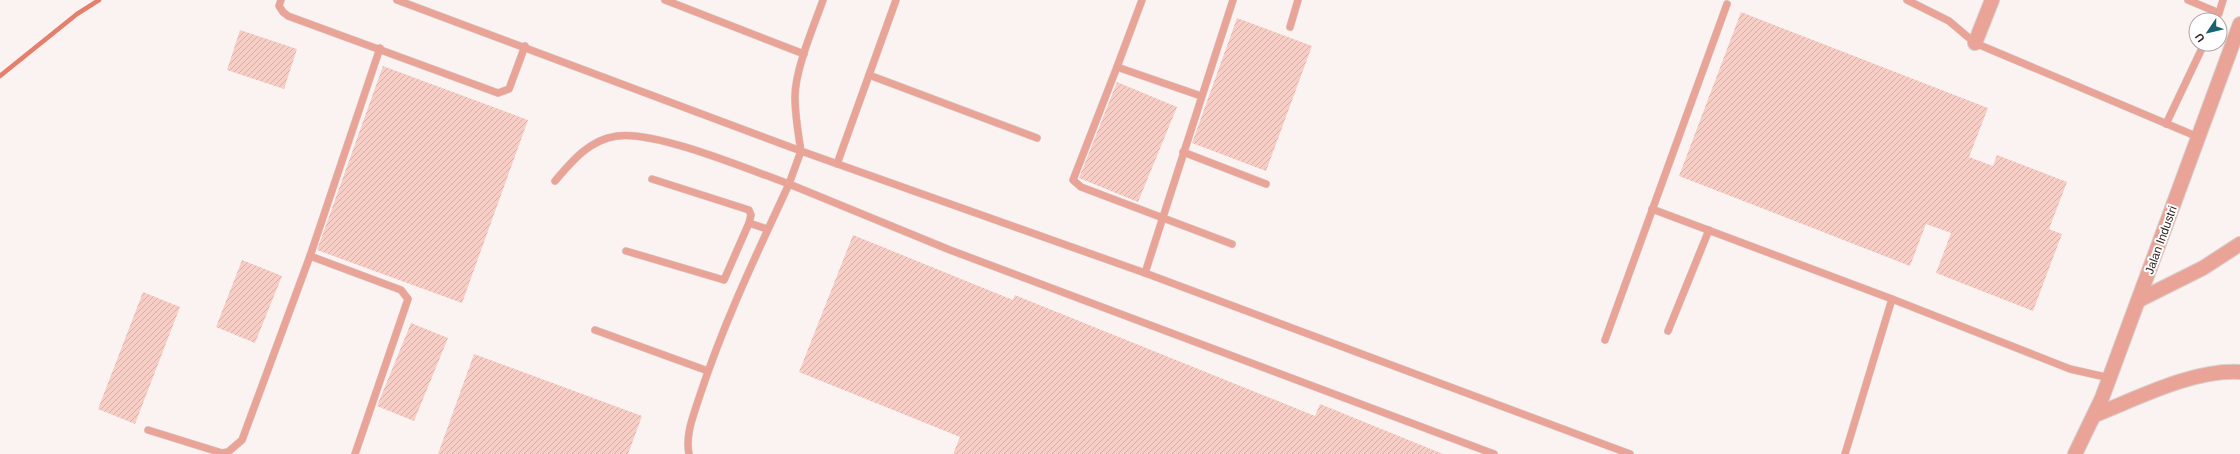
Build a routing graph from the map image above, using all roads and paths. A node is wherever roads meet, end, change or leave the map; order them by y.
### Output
1 (281, 0) edge
2 (396, 0) edge
3 (823, 0) edge
4 (896, 0) edge
5 (1142, 0) edge
6 (1233, 0) edge
7 (1298, 0) edge
8 (1907, 0) edge
9 (1992, 0) edge
10 (2188, 0) edge
11 (2223, 0) edge
12 (669, 1) edge
13 (1727, 4) dead end
14 (2217, 12) edge
15 (2219, 12) edge
16 (2240, 24) edge
17 (1290, 27) dead end
18 (1975, 43) junction
19 (525, 46) junction
20 (380, 48) junction
21 (2200, 52) edge
22 (804, 54) junction
23 (1117, 67) junction
24 (869, 75) junction
25 (1201, 96) junction
26 (2166, 124) junction
27 (2198, 137) junction
28 (1037, 138) dead end
29 (801, 152) junction
30 (1183, 152) junction
31 (837, 164) junction
32 (652, 179) dead end
33 (555, 181) dead end
34 (790, 184) junction
35 (1266, 184) dead end
36 (1652, 209) junction
37 (1162, 217) junction
38 (749, 223) junction
39 (767, 229) junction
40 (1709, 230) junction
41 (1232, 244) dead end
42 (2240, 244) edge
43 (626, 251) dead end
44 (310, 256) junction
45 (1144, 273) junction
46 (1892, 299) junction
47 (2139, 300) junction
48 (595, 330) dead end
49 (1668, 331) dead end
50 (1605, 340) dead end
51 (708, 371) junction
52 (2240, 372) edge
53 (2110, 378) junction
54 (2095, 415) junction
55 (148, 430) dead end
56 (355, 454) edge
57 (689, 454) edge
58 (1494, 454) edge
59 (1630, 454) edge
60 (1845, 454) edge
61 (2074, 454) edge

1 - 20 lane
2 - 19 lane
3 - 22 lane
4 - 24 lane
5 - 23 lane
6 - 25 lane
7 - 17 lane
8 - 18 lane
9 - 18 street
10 - 14 lane
11 - 15 lane
12 - 22 lane
13 - 36 lane
16 - 27 street, Jalan Industri
18 - 26 lane
19 - 20 lane
19 - 29 lane
20 - 44 lane
21 - 26 lane
22 - 29 lane
23 - 25 lane
23 - 37 lane
24 - 28 lane
24 - 31 lane
25 - 30 lane
26 - 27 lane
27 - 47 street, Jalan Industri
29 - 31 lane
29 - 34 lane
30 - 35 lane
30 - 37 lane
31 - 45 lane
32 - 38 lane
33 - 34 lane
34 - 39 lane
34 - 58 lane
36 - 40 lane
36 - 50 lane
37 - 41 lane
37 - 45 lane
38 - 39 lane
38 - 43 lane
39 - 51 lane
40 - 46 lane
40 - 49 lane
42 - 47 street
44 - 55 lane
44 - 56 lane
45 - 59 lane
46 - 53 lane
46 - 60 lane
47 - 53 street, Jalan Industri
48 - 51 lane
51 - 57 lane
52 - 54 street
53 - 54 street, Jalan Industri
54 - 61 street, Jalan Industri

